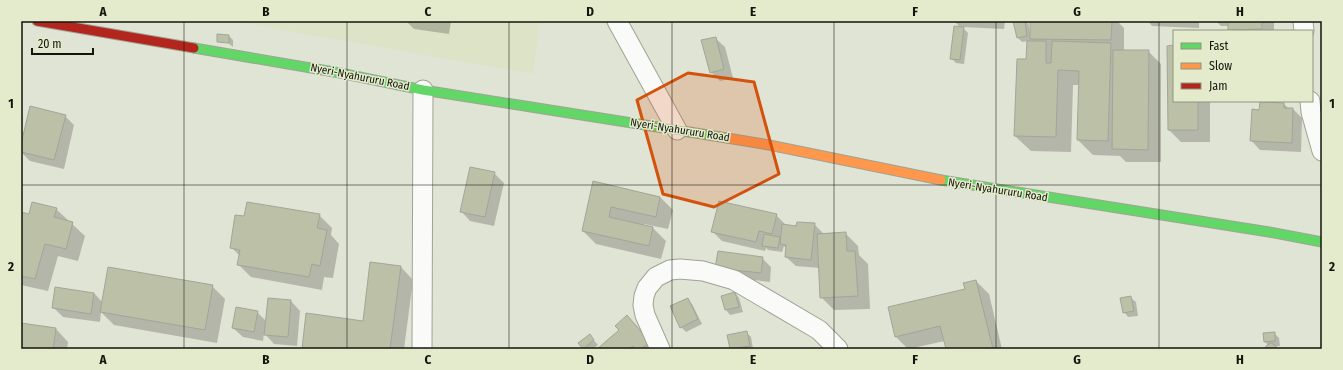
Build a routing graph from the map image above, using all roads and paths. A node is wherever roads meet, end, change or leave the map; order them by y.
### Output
1 (37, 21) edge
2 (617, 21) edge
3 (423, 90) junction
4 (1310, 102) edge
5 (677, 130) junction
6 (1322, 151) edge
7 (1322, 242) edge
8 (422, 349) edge
9 (660, 349) edge
10 (838, 349) edge

1 - 3 main road, Nyeri-Nyahururu Road
2 - 5 street
3 - 5 main road, Nyeri-Nyahururu Road
3 - 8 street
4 - 6 street
5 - 7 main road, Nyeri-Nyahururu Road
9 - 10 street

